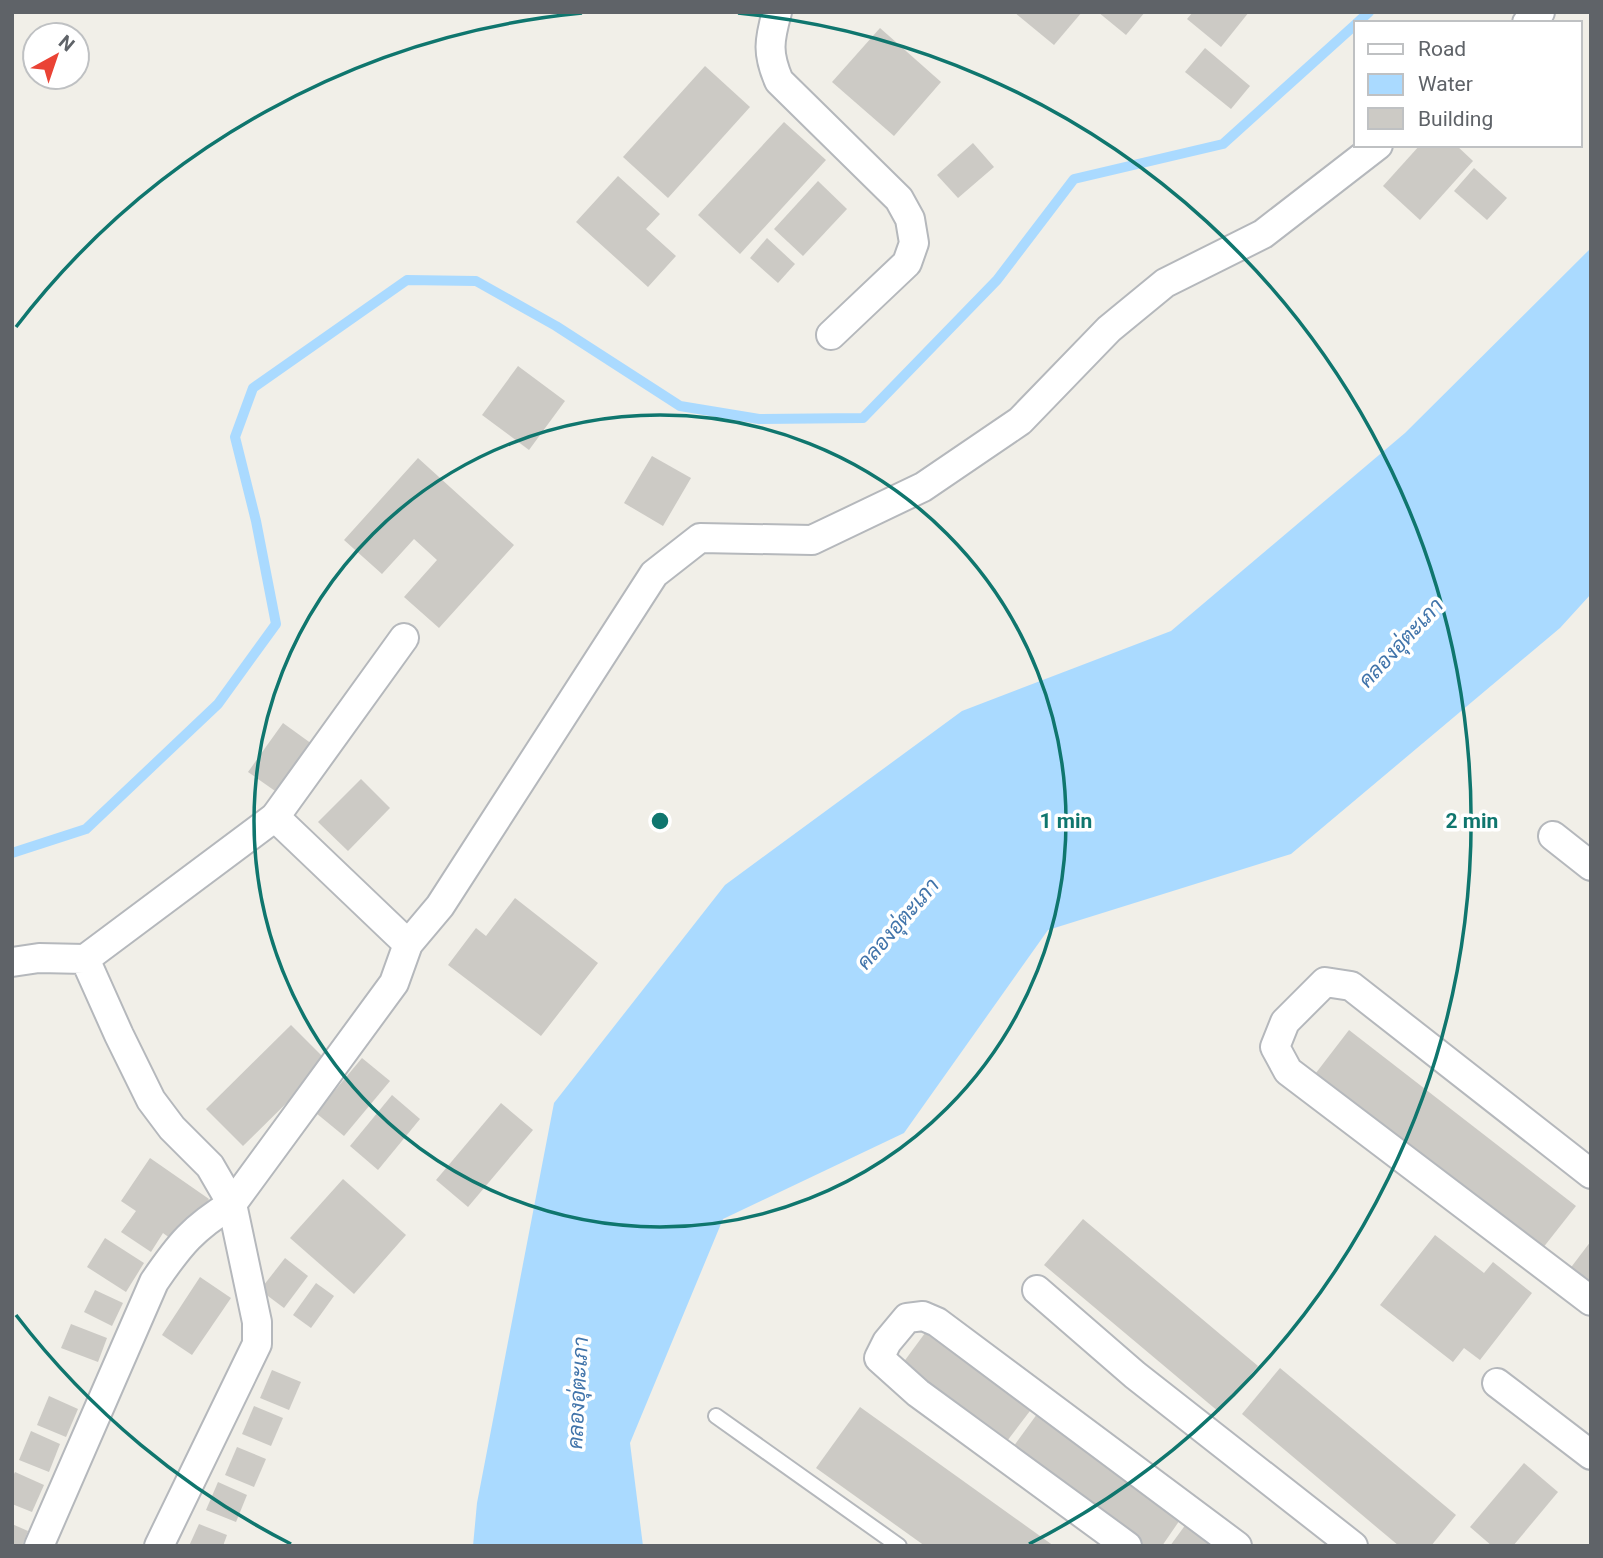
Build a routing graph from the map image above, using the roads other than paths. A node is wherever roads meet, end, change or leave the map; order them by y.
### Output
1 (777, 12) edge
2 (1375, 147) edge
3 (831, 335) dead end
4 (404, 638) dead end
5 (275, 817) junction
6 (1553, 836) dead end
7 (1591, 866) edge
8 (408, 944) junction
9 (85, 959) junction
10 (12, 962) edge
11 (1591, 1174) edge
12 (232, 1204) junction
13 (1037, 1290) dead end
14 (1591, 1301) edge
15 (1497, 1383) dead end
16 (716, 1416) dead end
17 (1591, 1455) edge
18 (39, 1546) edge
19 (159, 1546) edge
20 (898, 1546) edge
21 (1127, 1546) edge
22 (1237, 1546) edge
23 (1353, 1546) edge

1 - 3 street
2 - 8 street
4 - 5 street
5 - 8 street
5 - 9 street
6 - 7 street
8 - 12 street
9 - 10 street
9 - 12 street
11 - 14 street
12 - 18 street
12 - 19 street
13 - 23 street
15 - 17 street
16 - 20 lane
21 - 22 street

